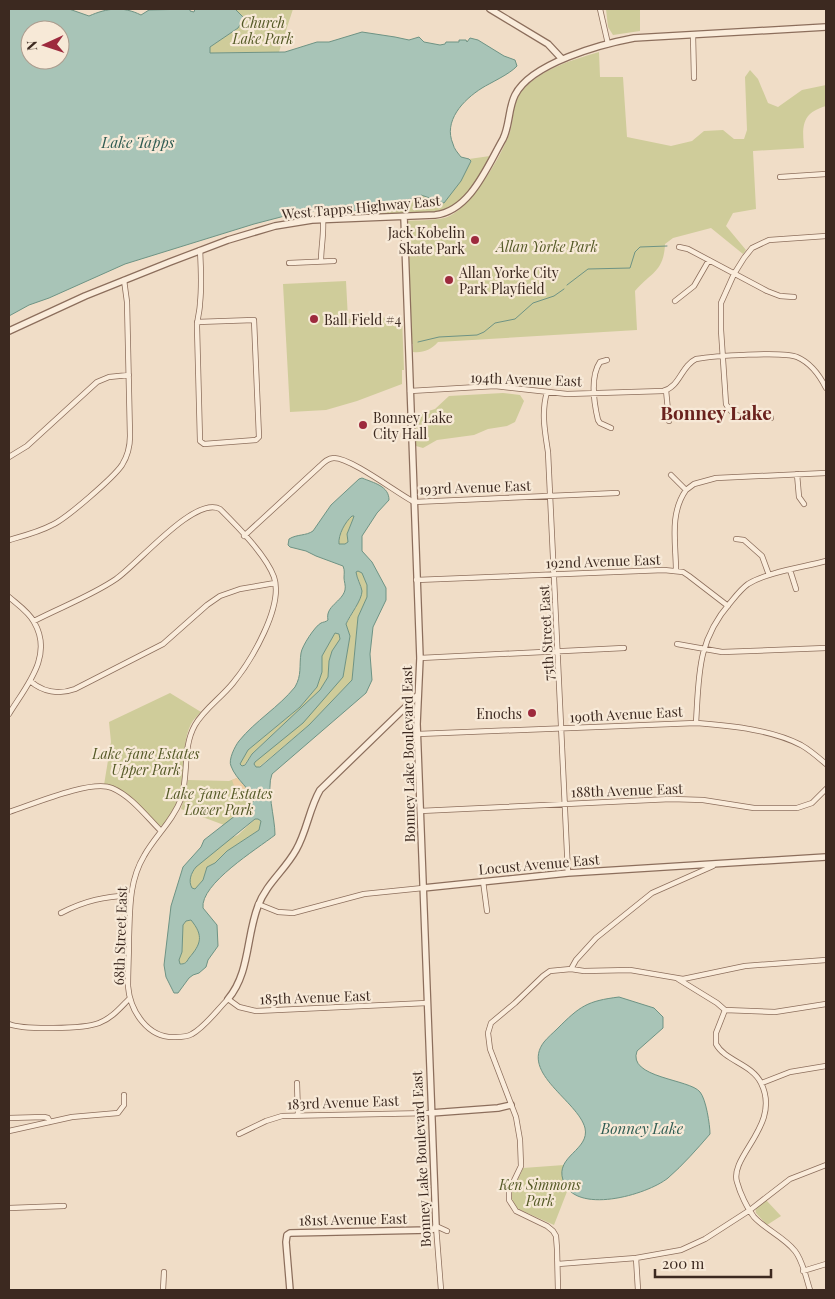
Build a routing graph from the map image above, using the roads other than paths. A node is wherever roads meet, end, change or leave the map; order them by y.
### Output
1 (490, 9) edge
2 (600, 9) edge
3 (826, 27) edge
4 (693, 35) junction
5 (608, 44) junction
6 (562, 59) junction
7 (694, 78) dead end
8 (826, 174) edge
9 (780, 177) dead end
10 (404, 217) junction
11 (323, 220) junction
12 (826, 236) edge
13 (679, 247) dead end
14 (200, 250) junction
15 (709, 260) junction
16 (321, 261) junction
17 (334, 261) dead end
18 (289, 263) dead end
19 (734, 274) junction
20 (124, 280) junction
21 (794, 297) dead end
22 (675, 301) dead end
23 (197, 322) junction
24 (9, 331) edge
25 (722, 357) junction
26 (607, 360) dead end
27 (129, 375) junction
28 (826, 388) edge
29 (666, 390) junction
30 (410, 391) junction
31 (547, 392) junction
32 (595, 392) junction
33 (771, 418) dead end
34 (669, 421) dead end
35 (611, 428) dead end
36 (9, 457) edge
37 (826, 472) edge
38 (797, 474) junction
39 (671, 475) dead end
40 (686, 490) junction
41 (617, 493) dead end
42 (550, 496) junction
43 (414, 502) junction
44 (804, 504) dead end
45 (244, 536) junction
46 (736, 539) dead end
47 (9, 540) edge
48 (826, 561) edge
49 (790, 570) junction
50 (676, 571) junction
51 (554, 574) junction
52 (770, 575) junction
53 (416, 580) junction
54 (275, 584) junction
55 (796, 589) dead end
56 (9, 597) edge
57 (728, 606) junction
58 (34, 621) junction
59 (677, 644) dead end
60 (624, 648) dead end
61 (826, 648) edge
62 (703, 650) junction
63 (558, 651) junction
64 (420, 658) junction
65 (30, 681) junction
66 (418, 695) junction
67 (9, 714) edge
68 (696, 723) junction
69 (562, 728) junction
70 (418, 734) junction
71 (826, 764) edge
72 (826, 789) edge
73 (565, 804) junction
74 (420, 811) junction
75 (9, 812) edge
76 (161, 830) junction
77 (826, 857) edge
78 (714, 865) junction
79 (568, 873) junction
80 (483, 882) junction
81 (423, 888) junction
82 (131, 895) junction
83 (258, 904) junction
84 (487, 911) dead end
85 (61, 912) dead end
86 (826, 960) edge
87 (572, 969) junction
88 (678, 979) junction
89 (130, 999) junction
90 (228, 999) junction
91 (427, 1003) junction
92 (826, 1004) edge
93 (724, 1010) junction
94 (9, 1024) edge
95 (826, 1066) edge
96 (297, 1083) dead end
97 (762, 1084) junction
98 (124, 1095) dead end
99 (511, 1105) junction
100 (431, 1113) junction
101 (298, 1115) junction
102 (9, 1118) edge
103 (50, 1122) junction
104 (9, 1131) edge
105 (239, 1134) dead end
106 (826, 1165) edge
107 (64, 1206) dead end
108 (9, 1208) edge
109 (750, 1210) junction
110 (436, 1226) junction
111 (447, 1231) dead end
112 (636, 1258) junction
113 (558, 1264) junction
114 (826, 1264) edge
115 (803, 1270) junction
116 (164, 1272) dead end
117 (163, 1290) edge
118 (290, 1290) edge
119 (441, 1290) edge
120 (558, 1290) edge
121 (638, 1290) edge
122 (810, 1290) edge

1 - 6 street
2 - 5 street
3 - 4 street, West Tapps Highway East
4 - 5 street, West Tapps Highway East
4 - 7 street
5 - 6 street, West Tapps Highway East
6 - 10 street, West Tapps Highway East
8 - 9 street
10 - 11 street, West Tapps Highway East
10 - 30 street, Bonney Lake Boulevard East
11 - 14 street, West Tapps Highway East
11 - 16 street
12 - 19 street
13 - 15 street
14 - 20 street, West Tapps Highway East
14 - 23 street
15 - 19 street
15 - 22 street
16 - 17 street
16 - 18 street
19 - 21 street
19 - 25 street
20 - 24 street, West Tapps Highway East
20 - 27 street
23 - 23 street
25 - 28 street
25 - 29 street
25 - 33 street
26 - 32 street
27 - 36 street
27 - 47 street
29 - 32 street, 194th Avenue East
29 - 34 street
30 - 31 street, 194th Avenue East
30 - 43 street, Bonney Lake Boulevard East
31 - 32 street, 194th Avenue East
31 - 42 street, 75th Street East
32 - 35 street
37 - 38 street
38 - 40 street
38 - 44 street
39 - 40 street
40 - 50 street
41 - 42 street, 193rd Avenue East
42 - 43 street, 193rd Avenue East
42 - 51 street, 75th Street East
43 - 45 street, 193rd Avenue East
43 - 53 street, Bonney Lake Boulevard East
45 - 54 street, 68th Street East
45 - 58 street
46 - 52 street
48 - 49 street
49 - 52 street
49 - 55 street
50 - 51 street, 192nd Avenue East
50 - 57 street, 192nd Avenue East
51 - 53 street, 192nd Avenue East
51 - 63 street, 75th Street East
52 - 57 street
53 - 64 street, Bonney Lake Boulevard East
54 - 65 street
54 - 76 street, 68th Street East
56 - 58 street
57 - 62 street
58 - 65 street
59 - 62 street
60 - 63 street
61 - 62 street
62 - 68 street
63 - 64 street
63 - 69 street, 75th Street East
64 - 66 street, Bonney Lake Boulevard East
65 - 67 street
66 - 70 street, Bonney Lake Boulevard East
66 - 83 street
68 - 69 street, 190th Avenue East
68 - 71 street, 190th Avenue East
69 - 70 street, 190th Avenue East
69 - 73 street, 75th Street East
70 - 74 street, Bonney Lake Boulevard East
72 - 73 street, 188th Avenue East
73 - 74 street, 188th Avenue East
73 - 79 street, 75th Street East
74 - 81 street, Bonney Lake Boulevard East
75 - 76 street
76 - 82 street, 68th Street East
77 - 78 street, Locust Avenue East
78 - 79 street, Locust Avenue East
78 - 87 street
79 - 80 street, Locust Avenue East
80 - 81 street, Locust Avenue East
80 - 84 street
81 - 83 street, Locust Avenue East
81 - 91 street, Bonney Lake Boulevard East
82 - 85 street
82 - 89 street, 68th Street East
83 - 90 street
86 - 88 street
87 - 88 street
87 - 99 street
88 - 93 street
89 - 90 street
89 - 94 street
90 - 91 street, 185th Avenue East
91 - 100 street, Bonney Lake Boulevard East
92 - 93 street
93 - 97 street
95 - 97 street
96 - 101 street
97 - 109 street
98 - 103 street
99 - 100 street, 183rd Avenue East
99 - 113 street
100 - 101 street, 183rd Avenue East
100 - 110 street, Bonney Lake Boulevard East
101 - 105 street, 183rd Avenue East
102 - 103 street
103 - 104 street
106 - 109 street
107 - 108 street
109 - 112 street
109 - 115 street
110 - 111 street
110 - 118 street, 181st Avenue East
110 - 119 street, Bonney Lake Boulevard East
112 - 113 street
112 - 121 street
113 - 120 street
114 - 115 street
115 - 122 street
116 - 117 street

